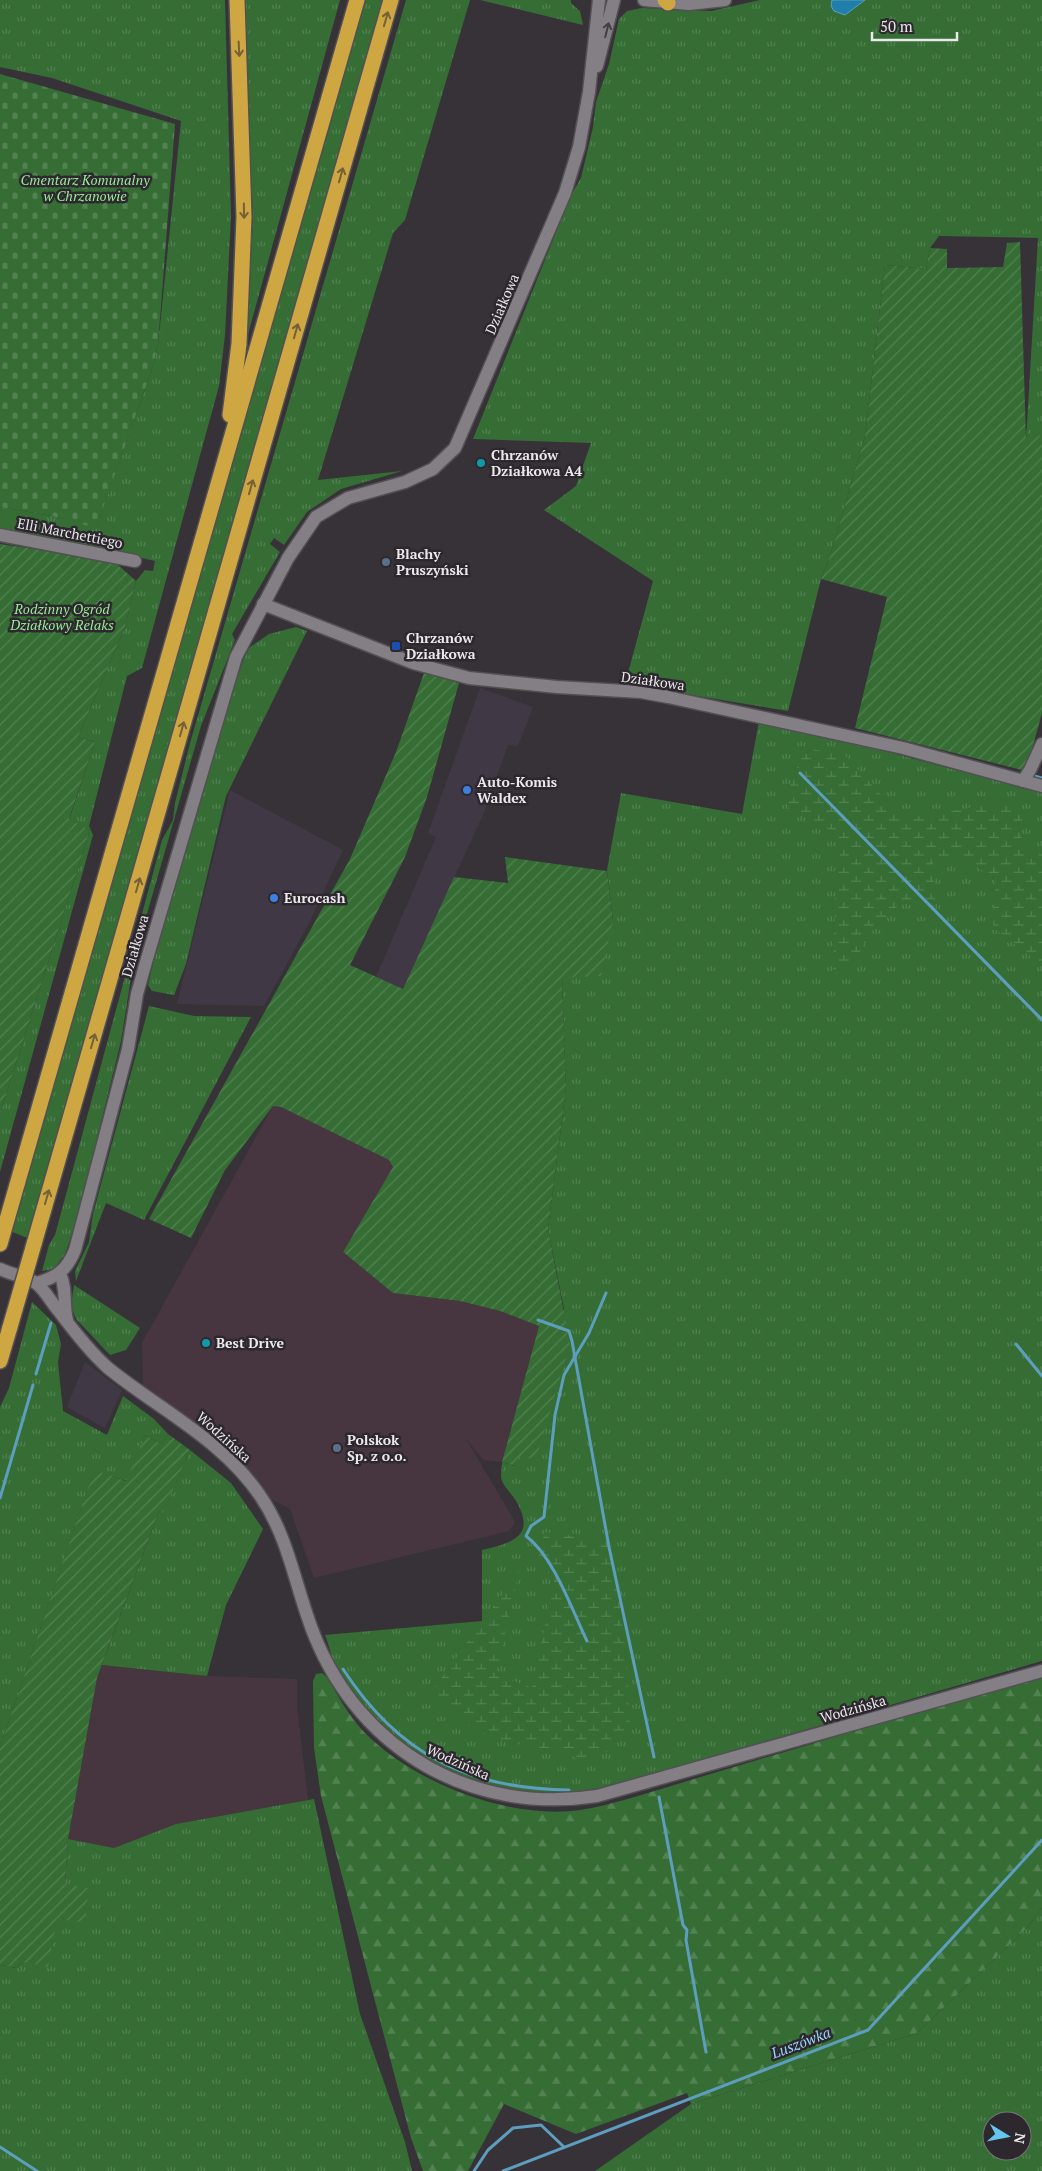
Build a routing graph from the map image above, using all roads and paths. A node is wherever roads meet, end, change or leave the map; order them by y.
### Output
1 (237, 0) edge
2 (357, 0) edge
3 (391, 0) edge
4 (599, 0) edge
5 (614, 0) edge
6 (644, 0) edge
7 (725, 0) edge
8 (666, 2) edge
9 (589, 92) junction
10 (224, 463) junction
11 (0, 535) edge
12 (134, 561) dead end
13 (263, 604) junction
14 (1042, 744) edge
15 (1022, 781) junction
16 (1042, 786) edge
17 (1, 1239) edge
18 (0, 1269) edge
19 (60, 1274) junction
20 (36, 1283) junction
21 (68, 1324) junction
22 (0, 1362) edge
23 (1042, 1671) edge

1 -> 10 highway
2 - 10 highway
22 -> 3 highway, bridge
4 - 9 street, Działkowa
9 -> 5 street, Działkowa
6 - 8 street
7 - 8 street
9 - 13 street, Działkowa
10 - 17 highway
11 - 12 street, Elli Marchettiego
13 - 15 street, Działkowa
13 - 19 street, Działkowa
14 - 15 street
15 - 16 street, Działkowa
18 - 20 street
19 - 20 street
19 - 21 street
20 - 21 street, Wodzińska
21 - 23 street, Wodzińska

